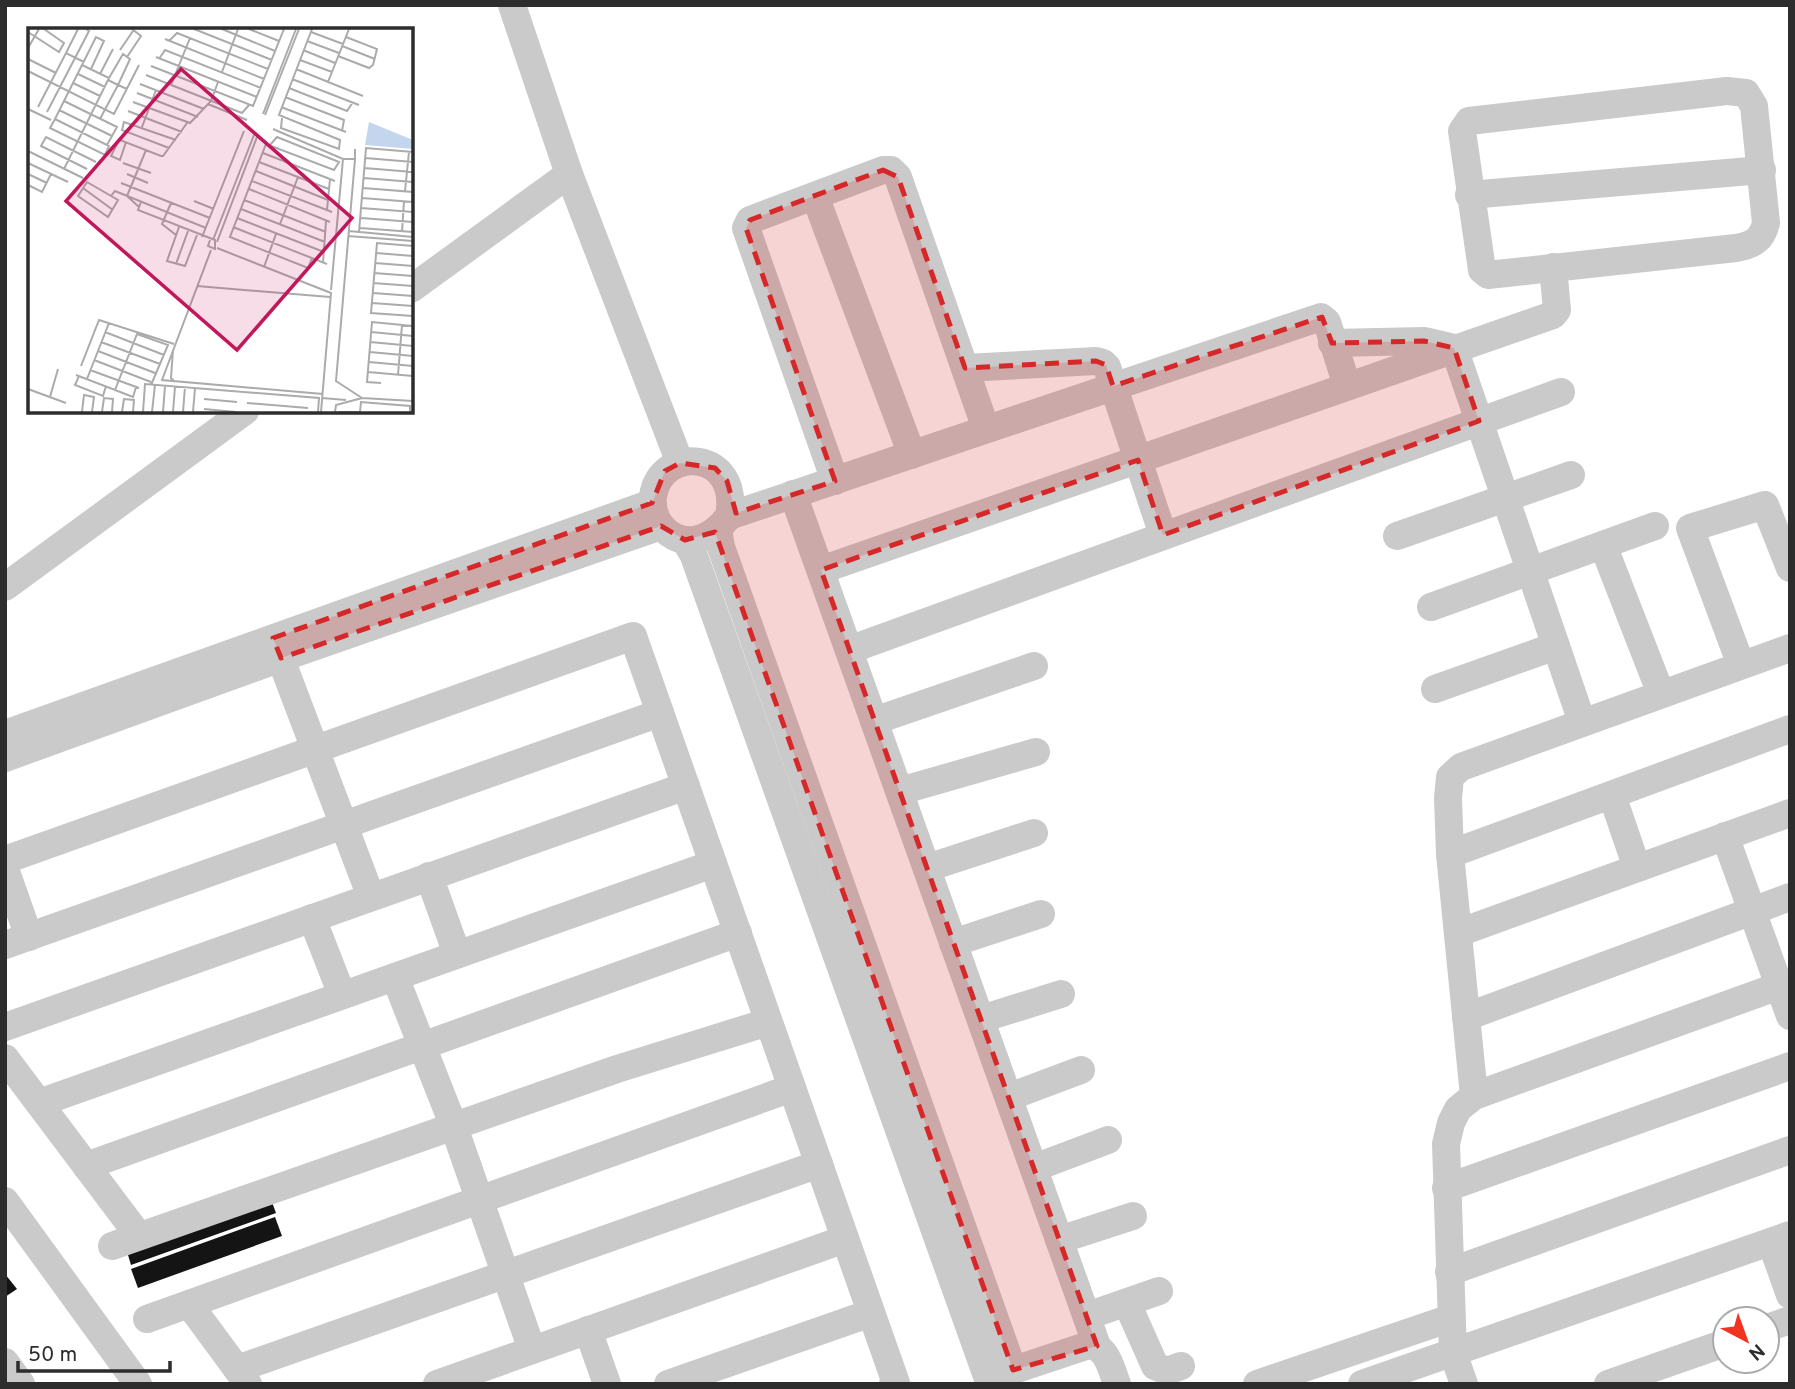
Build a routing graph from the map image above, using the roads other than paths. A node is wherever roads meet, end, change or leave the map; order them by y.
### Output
1 (512, 5) edge
2 (1762, 170) junction
3 (569, 174) junction
4 (1469, 195) junction
5 (815, 196) junction
6 (1553, 267) junction
7 (413, 288) edge
8 (1332, 343) junction
9 (1454, 348) junction
10 (965, 368) junction
11 (1113, 386) junction
12 (1347, 386) junction
13 (1561, 392) dead end
14 (242, 413) edge
15 (1479, 421) junction
16 (986, 429) junction
17 (912, 455) junction
18 (1138, 460) junction
19 (680, 463) junction
20 (1571, 475) dead end
21 (835, 481) junction
22 (793, 494) junction
23 (1506, 498) junction
24 (666, 523) junction
25 (723, 523) junction
26 (1655, 526) dead end
27 (1163, 535) junction
28 (1397, 536) dead end
29 (1603, 545) junction
30 (1790, 568) edge
31 (821, 570) junction
32 (1530, 571) junction
33 (5, 587) edge
34 (1432, 607) dead end
35 (1556, 646) junction
36 (277, 648) junction
37 (1790, 648) edge
38 (849, 650) junction
39 (1741, 665) junction
40 (1034, 666) dead end
41 (1436, 689) dead end
42 (1661, 694) junction
43 (660, 713) junction
44 (874, 721) junction
45 (1582, 722) junction
46 (1790, 729) edge
47 (5, 734) edge
48 (316, 749) junction
49 (1036, 752) dead end
50 (5, 758) edge
51 (686, 786) junction
52 (900, 791) junction
53 (1612, 795) junction
54 (1790, 813) edge
55 (345, 825) junction
56 (1034, 833) dead end
57 (1724, 836) junction
58 (1450, 854) junction
59 (5, 860) edge
60 (713, 864) junction
61 (927, 868) junction
62 (1637, 868) junction
63 (5, 869) edge
64 (429, 876) junction
65 (371, 897) junction
66 (1790, 897) edge
67 (1752, 911) junction
68 (1041, 914) dead end
69 (312, 918) junction
70 (738, 933) junction
71 (1458, 933) junction
72 (17, 941) edge
73 (954, 943) junction
74 (457, 954) junction
75 (395, 976) junction
76 (1784, 984) edge
77 (342, 995) junction
78 (1061, 995) dead end
79 (1790, 1016) edge
80 (1466, 1017) junction
81 (981, 1019) junction
82 (768, 1022) junction
83 (5, 1027) edge
84 (422, 1046) junction
85 (5, 1058) edge
86 (1790, 1066) edge
87 (1082, 1070) dead end
88 (792, 1088) junction
89 (1474, 1096) junction
90 (1009, 1097) junction
91 (39, 1103) junction
92 (454, 1127) junction
93 (1108, 1140) dead end
94 (1790, 1150) edge
95 (819, 1164) junction
96 (86, 1166) junction
97 (1034, 1168) junction
98 (1446, 1188) junction
99 (480, 1200) junction
100 (5, 1201) edge
101 (1133, 1216) dead end
102 (139, 1236) junction
103 (845, 1239) junction
104 (1780, 1239) edge
105 (1059, 1240) junction
106 (112, 1246) dead end
107 (1449, 1272) junction
108 (506, 1274) junction
109 (1159, 1291) dead end
110 (1790, 1295) edge
111 (1127, 1303) junction
112 (189, 1304) junction
113 (871, 1313) junction
114 (1087, 1317) junction
115 (1451, 1318) junction
116 (147, 1319) dead end
117 (588, 1330) junction
118 (1097, 1346) junction
119 (1711, 1348) edge
120 (532, 1350) junction
121 (1452, 1353) junction
122 (5, 1362) edge
123 (1181, 1366) dead end
124 (243, 1376) edge
125 (1007, 1376) edge
126 (477, 1377) edge
127 (21, 1384) edge
128 (138, 1384) edge
129 (437, 1384) edge
130 (607, 1384) edge
131 (668, 1384) edge
132 (893, 1384) edge
133 (1117, 1384) edge
134 (1257, 1384) edge
135 (1362, 1384) edge
136 (1464, 1384) edge
137 (1608, 1384) edge

1 - 3 street
2 - 4 street
2 - 4 street
2 - 6 street
3 - 7 street
3 - 19 street
4 - 6 street
5 - 10 street
5 - 17 street
5 - 21 street
6 - 9 street
8 - 9 street
8 - 11 street
8 - 12 street
9 - 12 street
9 - 15 street
10 - 11 street
10 - 16 street
11 - 16 street
11 - 18 street
12 - 18 street
13 - 15 street
14 - 33 street
15 - 23 street
15 - 27 street
16 - 17 street
17 - 21 street
18 - 27 street
18 - 31 street
19 - 24 street
19 - 25 street
20 - 23 street
21 - 22 street
22 - 25 street
22 - 31 street
23 - 28 street
23 - 32 street
24 - 25 street
24 - 36 street
24 - 125 street
25 - 125 street
26 - 29 street
27 - 38 street
29 - 32 street
29 - 42 street
30 - 39 street
31 - 38 street
32 - 34 street
32 - 35 street
35 - 41 street
35 - 45 street
36 - 47 street
36 - 48 street
36 - 50 street
37 - 39 street
38 - 44 street
39 - 42 street
40 - 44 street
42 - 45 street
43 - 48 street
43 - 51 street
43 - 55 street
44 - 52 street
45 - 58 street
46 - 53 street
48 - 55 street
48 - 59 street
49 - 52 street
51 - 60 street
51 - 64 street
52 - 61 street
53 - 58 street
53 - 62 street
54 - 57 street
55 - 65 street
55 - 72 street
56 - 61 street
57 - 62 street
57 - 67 street
58 - 71 street
60 - 70 street
60 - 74 street
61 - 73 street
62 - 71 street
63 - 72 street
64 - 65 street
64 - 74 street
65 - 69 street
66 - 67 street
67 - 76 street
67 - 80 street
68 - 73 street
69 - 77 street
69 - 83 street
70 - 82 street
70 - 84 street
71 - 80 street
73 - 81 street
74 - 75 street
75 - 77 street
75 - 84 street
76 - 79 street
76 - 89 street
77 - 91 street
78 - 81 street
80 - 89 street
81 - 90 street
82 - 88 street
82 - 92 street
84 - 92 street
84 - 96 street
85 - 91 street
86 - 98 street
87 - 90 street
88 - 95 street
88 - 99 street
89 - 98 street
90 - 97 street
91 - 96 street
92 - 99 street
92 - 102 street
93 - 97 street
94 - 107 street
95 - 103 street
95 - 108 street
96 - 102 street
97 - 105 street
98 - 107 street
99 - 108 street
99 - 112 street
100 - 128 street
101 - 105 street
102 - 106 street
103 - 113 street
103 - 117 street
104 - 110 street
104 - 121 street
105 - 114 street
107 - 115 street
108 - 120 street
108 - 124 street
109 - 111 street
111 - 114 street
111 - 123 street
112 - 116 street
112 - 124 street
113 - 131 street
113 - 132 street
114 - 118 street
115 - 121 street
115 - 134 street
117 - 120 street
117 - 130 street
118 - 125 street
118 - 133 street
119 - 137 street
120 - 126 street
121 - 135 street
121 - 136 street
122 - 127 street
126 - 129 street

